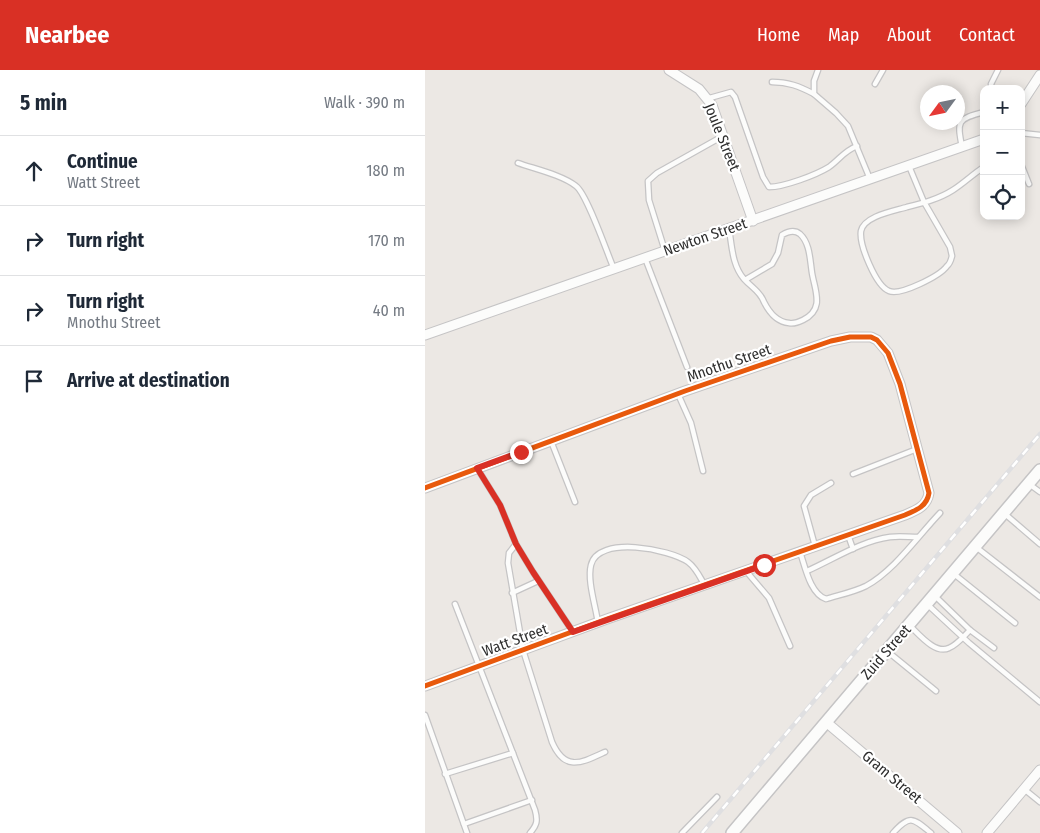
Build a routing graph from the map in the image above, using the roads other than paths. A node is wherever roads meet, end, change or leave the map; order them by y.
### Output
1 (669, 70) edge
2 (819, 70) edge
3 (883, 70) edge
4 (999, 70) edge
5 (1040, 75) edge
6 (772, 82) dead end
7 (875, 84) dead end
8 (991, 85) edge
9 (814, 94) junction
10 (1025, 98) edge
11 (706, 99) junction
12 (980, 113) edge
13 (1025, 133) edge
14 (1040, 135) edge
15 (723, 136) junction
16 (980, 140) edge
17 (857, 146) junction
18 (962, 147) junction
19 (518, 163) dead end
20 (909, 166) junction
21 (980, 170) edge
22 (1025, 174) edge
23 (870, 179) junction
24 (1029, 184) dead end
25 (924, 202) junction
26 (753, 221) junction
27 (729, 229) junction
28 (665, 251) junction
29 (645, 258) junction
30 (614, 269) junction
31 (745, 280) junction
32 (425, 335) edge
33 (687, 367) dead end
34 (678, 394) junction
35 (551, 441) junction
36 (918, 448) junction
37 (477, 468) junction
38 (1040, 470) edge
39 (703, 471) dead end
40 (853, 474) dead end
41 (831, 483) dead end
42 (1029, 483) junction
43 (425, 488) edge
44 (1040, 492) edge
45 (575, 502) dead end
46 (923, 506) joint
47 (940, 513) dead end
48 (1003, 513) junction
49 (848, 535) junction
50 (918, 537) junction
51 (516, 544) junction
52 (1040, 544) edge
53 (976, 546) junction
54 (815, 547) junction
55 (853, 550) junction
56 (800, 552) junction
57 (746, 571) junction
58 (807, 571) junction
59 (953, 573) junction
60 (538, 581) junction
61 (705, 586) junction
62 (513, 594) junction
63 (934, 595) junction
64 (1040, 597) edge
65 (455, 604) dead end
66 (927, 604) junction
67 (598, 623) junction
68 (1015, 623) dead end
69 (909, 625) junction
70 (970, 630) junction
71 (573, 632) junction
72 (962, 637) junction
73 (790, 646) dead end
74 (994, 648) dead end
75 (523, 650) junction
76 (887, 651) junction
77 (480, 666) junction
78 (425, 686) edge
79 (937, 691) dead end
80 (1040, 702) edge
81 (425, 715) edge
82 (826, 722) junction
83 (605, 752) dead end
84 (513, 753) junction
85 (1040, 770) edge
86 (445, 774) junction
87 (1024, 789) junction
88 (717, 797) dead end
89 (532, 800) junction
90 (1040, 802) edge
91 (464, 824) junction
92 (467, 833) edge
93 (530, 833) edge
94 (682, 833) edge
95 (732, 833) edge
96 (893, 833) edge
97 (931, 833) edge
98 (957, 833) edge
99 (987, 833) edge

1 - 11 street, Joule Street
2 - 9 lane
3 - 7 lane
4 - 8 lane
5 - 10 street
6 - 9 lane
9 - 17 lane
11 - 15 street, Joule Street
11 - 17 lane
12 - 18 lane
13 - 14 lane
15 - 26 street, Joule Street
15 - 28 lane
16 - 18 street, Newton Street
17 - 23 lane
18 - 20 street, Newton Street
19 - 30 lane
20 - 23 street, Newton Street
20 - 25 lane
21 - 25 lane
22 - 24 lane
23 - 26 street, Newton Street
25 - 25 lane
26 - 27 street, Newton Street
27 - 28 street, Newton Street
27 - 31 lane
28 - 29 street, Newton Street
29 - 30 street, Newton Street
29 - 33 lane
30 - 32 street, Newton Street
31 - 31 lane
34 - 35 street, Mnothu Street
34 - 36 street, Mnothu Street
34 - 39 lane
35 - 37 street, Mnothu Street
35 - 45 lane
36 - 40 lane
36 - 46 street, Mnothu Street
37 - 43 street, Mnothu Street
37 - 51 lane
38 - 42 street, Zuid Street
41 - 54 lane
42 - 44 lane
42 - 48 street, Zuid Street
46 - 49 street, Watt Street
47 - 50 lane
48 - 52 lane
48 - 53 street, Zuid Street
49 - 54 street, Watt Street
49 - 55 lane
50 - 55 lane
50 - 58 lane
51 - 60 lane
51 - 62 lane
53 - 59 street, Zuid Street
53 - 64 lane
54 - 56 street, Watt Street
55 - 58 lane
56 - 57 street, Watt Street
56 - 58 lane
57 - 61 street, Watt Street
57 - 73 lane
59 - 63 street, Zuid Street
59 - 68 lane
60 - 62 lane
60 - 71 lane
61 - 67 street, Watt Street
61 - 67 lane
62 - 75 lane
63 - 66 street, Zuid Street
63 - 70 lane
65 - 77 lane
66 - 69 street, Zuid Street
66 - 72 lane
67 - 71 street, Watt Street
69 - 72 lane
69 - 76 street, Zuid Street
70 - 72 lane
70 - 74 lane
71 - 75 street, Watt Street
72 - 80 lane
75 - 77 street, Watt Street
75 - 83 lane
76 - 79 lane
76 - 82 street, Zuid Street
77 - 78 street, Watt Street
77 - 84 lane
81 - 86 lane
82 - 95 street, Zuid Street
82 - 98 street, Gram Street
84 - 86 lane
84 - 89 lane
85 - 87 street
86 - 91 lane
87 - 90 lane
87 - 99 street
88 - 94 lane
89 - 91 lane
89 - 93 lane
91 - 92 lane
96 - 97 lane

